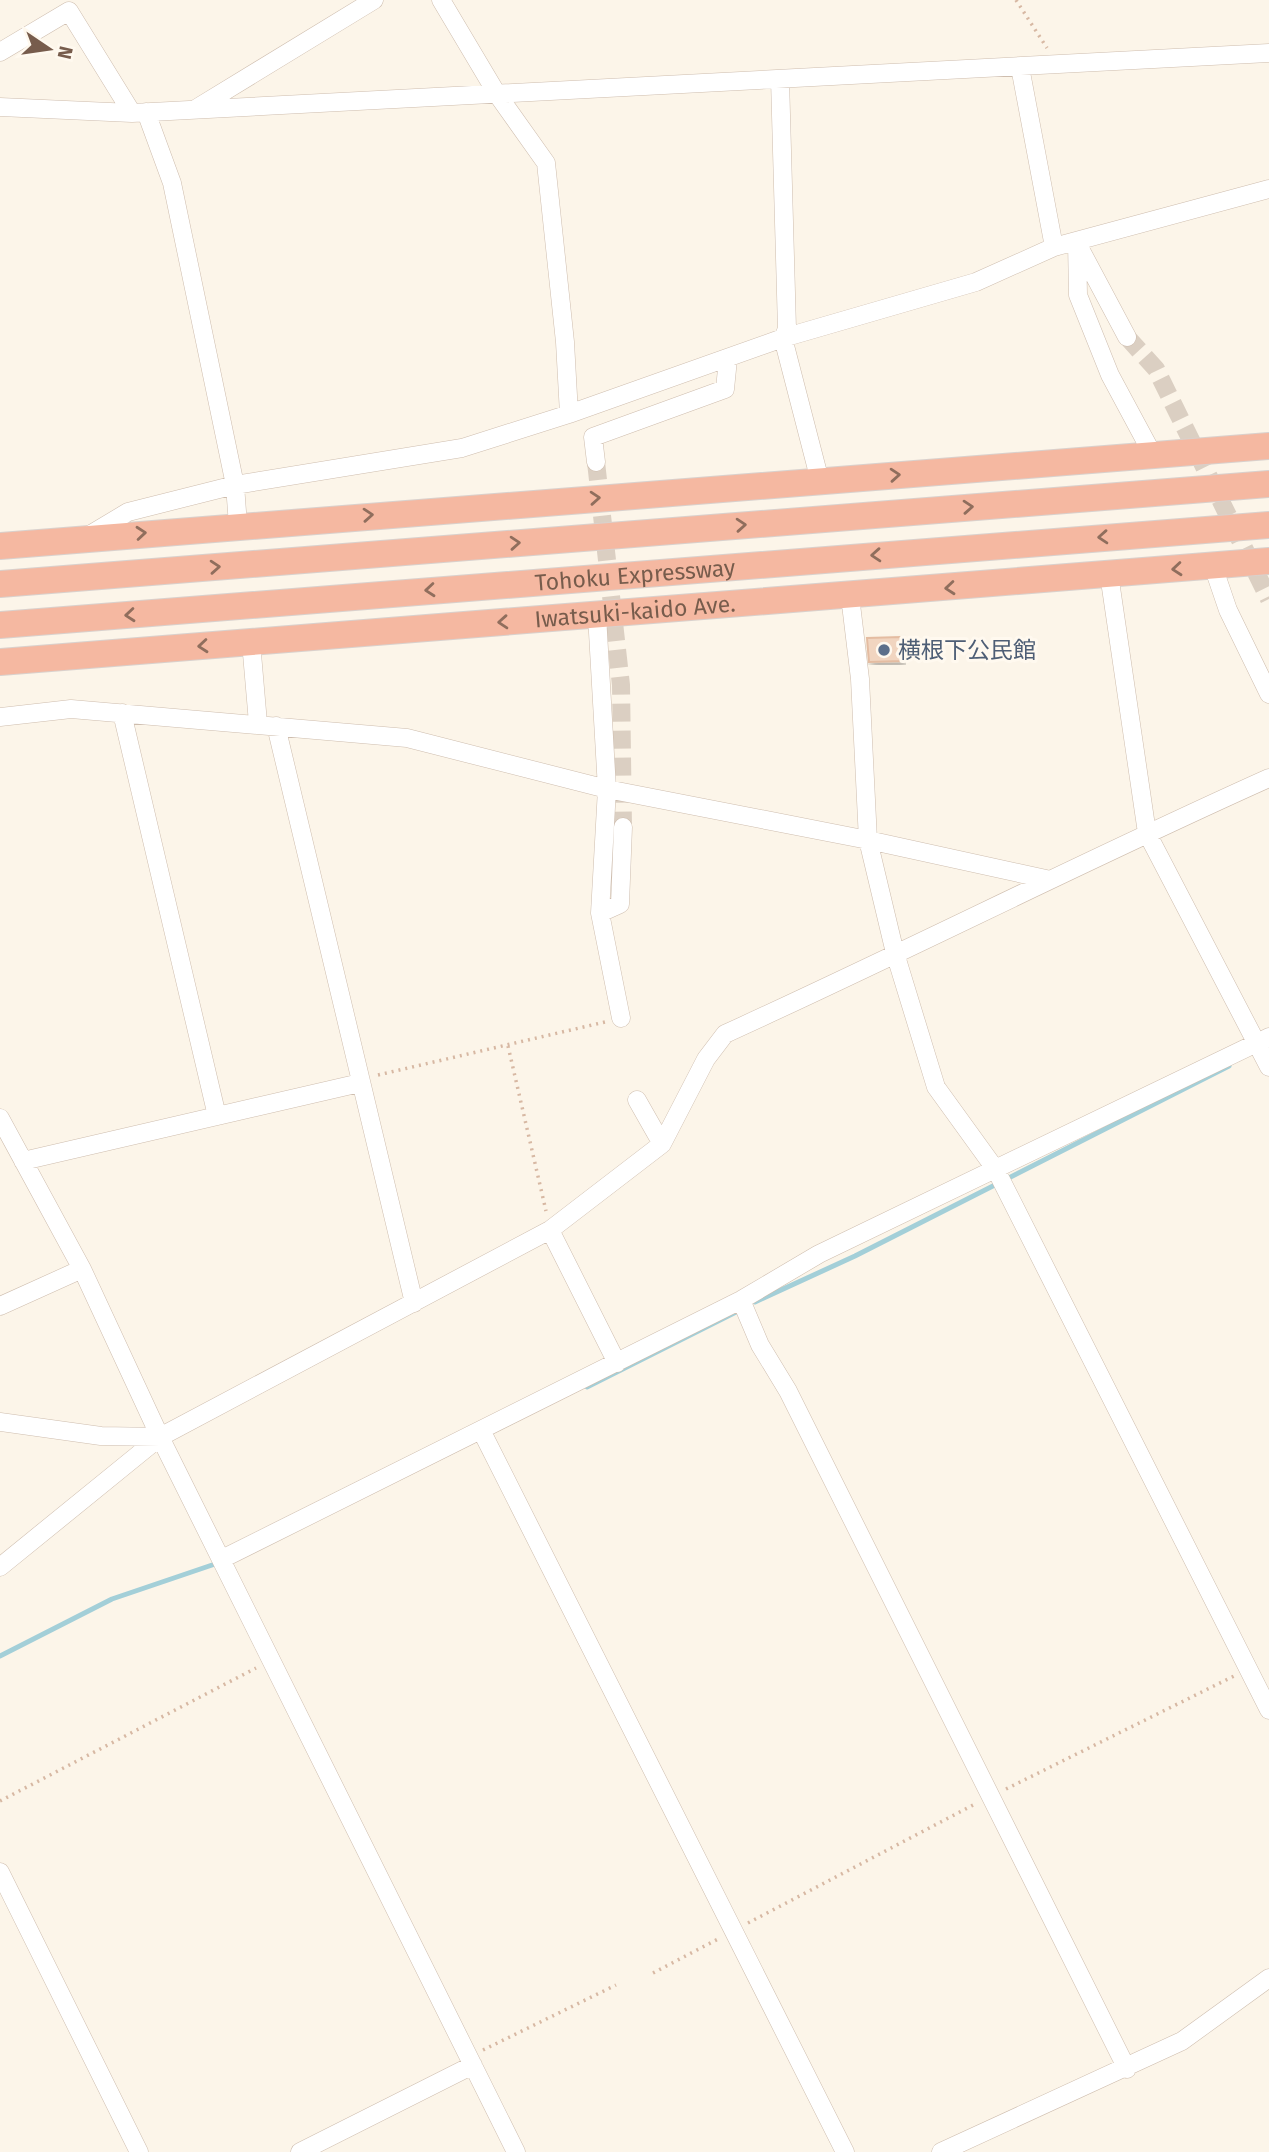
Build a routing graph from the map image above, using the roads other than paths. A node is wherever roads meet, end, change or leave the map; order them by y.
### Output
1 (374, 0) edge
2 (441, 0) edge
3 (0, 52) edge
4 (1269, 53) edge
5 (1020, 67) junction
6 (780, 79) junction
7 (497, 94) junction
8 (0, 107) edge
9 (194, 110) junction
10 (139, 113) junction
11 (1269, 189) edge
12 (1077, 242) junction
13 (1054, 247) junction
14 (1127, 337) tunnel mouth
15 (783, 338) junction
16 (728, 359) junction
17 (569, 414) junction
18 (1269, 446) edge
19 (1153, 455) junction
20 (596, 462) tunnel mouth
21 (820, 481) junction
22 (1269, 484) edge
23 (235, 485) junction
24 (238, 525) junction
25 (1269, 525) edge
26 (83, 538) junction
27 (0, 545) edge
28 (1269, 561) edge
29 (1213, 566) junction
30 (1109, 575) junction
31 (0, 584) edge
32 (850, 596) junction
33 (597, 615) junction
34 (0, 625) edge
35 (251, 642) junction
36 (0, 662) edge
37 (1269, 694) edge
38 (122, 713) junction
39 (0, 718) edge
40 (258, 723) junction
41 (276, 726) junction
42 (1269, 778) edge
43 (607, 789) junction
44 (623, 827) tunnel mouth
45 (1147, 832) junction
46 (868, 840) junction
47 (1046, 879) junction
48 (600, 913) junction
49 (895, 953) junction
50 (621, 1018) road end
51 (1263, 1040) edge
52 (1269, 1067) edge
53 (360, 1081) junction
54 (637, 1100) dead end
55 (217, 1116) junction
56 (0, 1118) edge
57 (662, 1144) junction
58 (23, 1161) junction
59 (996, 1170) junction
60 (550, 1230) junction
61 (82, 1269) junction
62 (741, 1300) junction
63 (414, 1303) junction
64 (0, 1306) edge
65 (617, 1363) junction
66 (0, 1422) edge
67 (481, 1430) junction
68 (160, 1437) junction
69 (222, 1559) junction
70 (0, 1567) edge
71 (1269, 1710) edge
72 (0, 1872) edge
73 (1269, 1978) edge
74 (471, 2061) junction
75 (1128, 2068) junction
76 (139, 2152) edge
77 (300, 2152) edge
78 (516, 2152) edge
79 (845, 2152) edge
80 (940, 2152) edge

1 - 9 street
2 - 7 street
3 - 10 street
4 - 5 street
5 - 6 street
5 - 13 street
6 - 7 street
6 - 15 street
7 - 9 street
7 - 17 street
8 - 10 street
9 - 10 street
10 - 23 street
11 - 12 street
12 - 13 street
12 - 14 street
12 - 19 street
13 - 15 street
15 - 16 street
15 - 21 street
16 - 17 street
16 - 20 street
17 - 23 street
18 - 19 highway
21 -> 19 highway
24 -> 21 highway
31 -> 22 highway, Tohoku Expressway
23 - 24 street
23 - 26 street
26 -> 24 highway
25 -> 34 highway, Tohoku Expressway
26 - 27 highway
28 - 29 highway, Iwatsuki-kaido Ave.
29 -> 30 highway, Iwatsuki-kaido Ave.
29 - 37 street
30 -> 32 highway, Iwatsuki-kaido Ave.
30 - 45 street
32 - 33 highway, Iwatsuki-kaido Ave.
32 - 46 street
33 -> 35 highway, Iwatsuki-kaido Ave.
33 - 43 street
35 -> 36 highway, Iwatsuki-kaido Ave.
35 - 40 street
38 - 39 street
38 - 40 street
38 - 55 street
40 - 41 street
41 - 43 street
41 - 53 street
42 - 45 street
43 - 46 street
43 - 48 street
44 - 48 street
45 - 47 street
45 - 51 street
46 - 47 street
46 - 49 street
47 - 49 street
48 - 50 street
49 - 57 street
49 - 59 street
51 - 52 street
51 - 59 street
53 - 55 street
53 - 63 street
54 - 57 street
55 - 58 street
56 - 58 street
57 - 60 street
58 - 61 street
59 - 62 street
59 - 71 street
60 - 63 street
60 - 65 street
61 - 64 street
61 - 68 street
62 - 65 street
62 - 75 street
63 - 68 street
65 - 67 street
66 - 68 street
67 - 69 street
67 - 79 street
68 - 69 street
68 - 70 street
69 - 74 street
72 - 76 street
73 - 75 street
74 - 77 street
74 - 78 street
75 - 80 street

